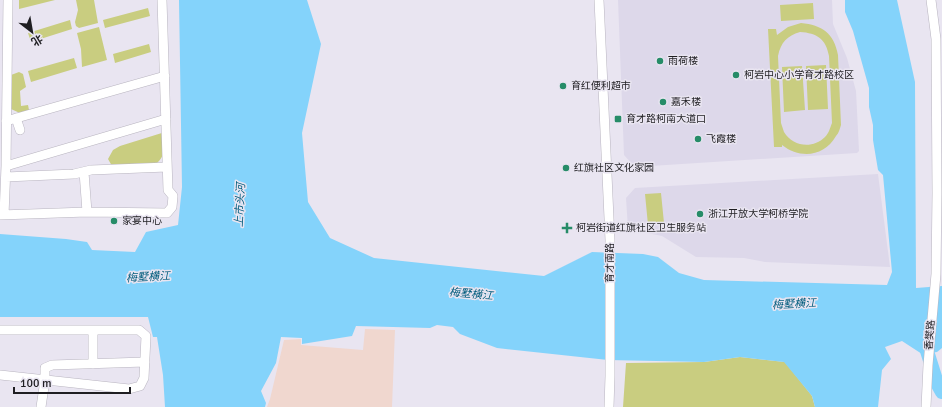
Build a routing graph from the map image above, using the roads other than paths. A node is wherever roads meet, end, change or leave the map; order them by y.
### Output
1 (8, 0) edge
2 (162, 0) edge
3 (599, 0) edge
4 (931, 0) edge
5 (164, 76) junction
6 (16, 118) junction
7 (166, 119) junction
8 (6, 121) junction
9 (20, 130) dead end
10 (6, 166) junction
11 (167, 167) junction
12 (84, 172) junction
13 (6, 177) junction
14 (87, 212) junction
15 (2, 215) edge
16 (0, 330) edge
17 (93, 330) junction
18 (145, 362) junction
19 (93, 364) junction
20 (0, 375) edge
21 (45, 380) junction
22 (41, 407) edge
23 (609, 407) edge
24 (926, 407) edge

1 - 8 street
2 - 5 street
3 - 23 street, 育才南路
4 - 24 street, 香樊路
5 - 6 street
5 - 7 street
6 - 8 street
6 - 9 street
7 - 10 street
7 - 11 street
8 - 10 street
10 - 13 street
11 - 12 street
11 - 14 street
12 - 13 street
12 - 14 street
13 - 15 street
14 - 15 street
16 - 17 street
17 - 18 street
17 - 19 street
18 - 19 street
18 - 21 street
19 - 21 street
20 - 21 street
21 - 22 street

